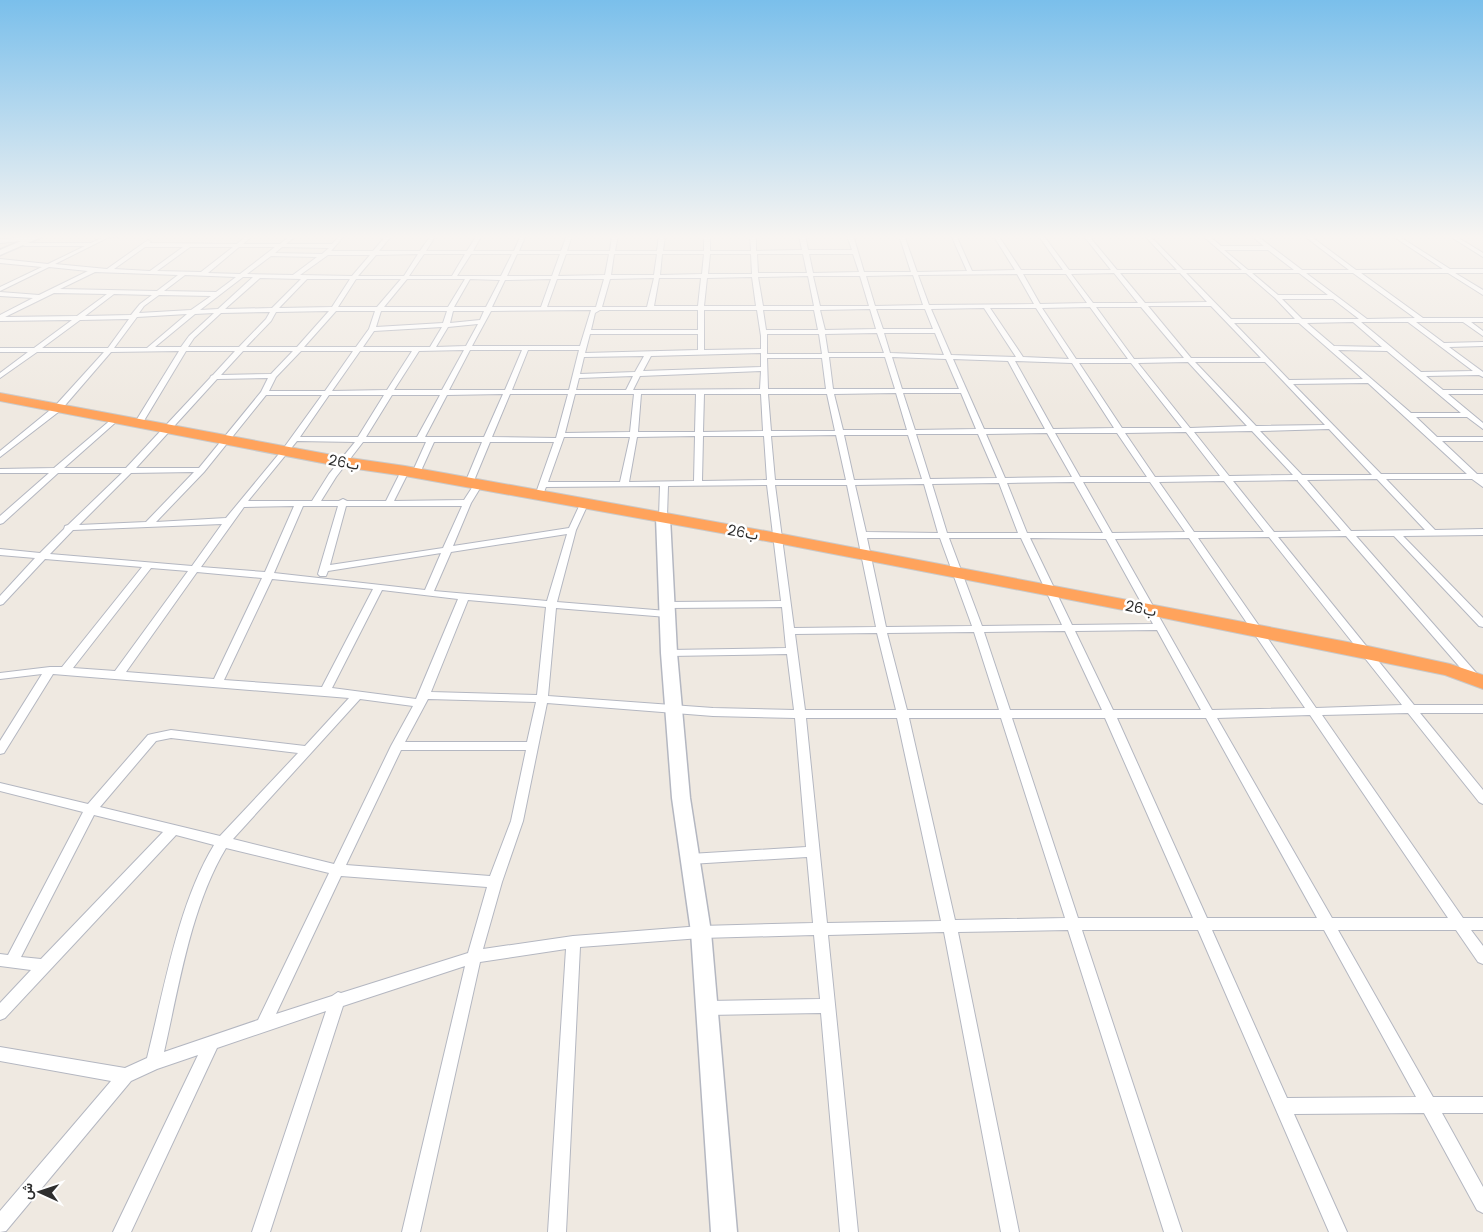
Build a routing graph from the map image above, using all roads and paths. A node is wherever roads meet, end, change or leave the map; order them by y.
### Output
1 (51, 292) edge
2 (113, 292) edge
3 (158, 292) edge
4 (172, 292) edge
5 (240, 292) edge
6 (291, 292) edge
7 (344, 292) edge
8 (393, 292) edge
9 (459, 292) edge
10 (496, 292) edge
11 (549, 292) edge
12 (603, 292) edge
13 (654, 292) edge
14 (703, 292) edge
15 (758, 292) edge
16 (815, 292) edge
17 (867, 292) edge
18 (921, 292) edge
19 (1030, 292) edge
20 (1081, 292) edge
21 (1132, 292) edge
22 (1201, 292) edge
23 (1272, 292) edge
24 (1328, 292) edge
25 (1384, 292) edge
26 (0, 294) edge
27 (216, 294) junction
28 (237, 295) junction
29 (1277, 297) junction
30 (1334, 297) junction
31 (40, 298) junction
32 (1213, 304) junction
33 (1090, 305) junction
34 (1143, 305) junction
35 (1038, 306) junction
36 (871, 307) junction
37 (927, 307) junction
38 (986, 307) junction
39 (701, 308) junction
40 (760, 308) junction
41 (817, 308) junction
42 (334, 309) junction
43 (379, 309) junction
44 (450, 309) junction
45 (488, 309) junction
46 (543, 309) junction
47 (598, 309) junction
48 (650, 309) junction
49 (274, 310) junction
50 (219, 311) junction
51 (192, 313) junction
52 (133, 316) junction
53 (0, 318) edge
54 (76, 318) junction
55 (14, 319) junction
56 (1464, 320) junction
57 (1483, 320) edge
58 (1230, 321) junction
59 (1301, 321) junction
60 (1355, 321) junction
61 (1366, 321) junction
62 (1410, 321) junction
63 (1423, 321) junction
64 (482, 322) junction
65 (446, 325) junction
66 (0, 329) edge
67 (372, 329) junction
68 (938, 331) junction
69 (588, 332) junction
70 (701, 332) junction
71 (764, 332) junction
72 (822, 332) junction
73 (879, 332) junction
74 (1483, 334) edge
75 (1483, 344) edge
76 (1444, 345) junction
77 (300, 348) junction
78 (358, 348) junction
79 (417, 348) junction
80 (432, 348) junction
81 (468, 348) junction
82 (526, 348) junction
83 (1332, 348) junction
84 (149, 349) junction
85 (186, 349) junction
86 (241, 349) junction
87 (1390, 349) junction
88 (0, 350) edge
89 (33, 350) junction
90 (110, 350) junction
91 (583, 351) junction
92 (701, 353) junction
93 (763, 353) junction
94 (648, 354) junction
95 (825, 355) junction
96 (886, 355) junction
97 (949, 357) junction
98 (1010, 359) junction
99 (1021, 360) junction
100 (1132, 360) junction
101 (1190, 360) junction
102 (1268, 360) junction
103 (1074, 361) junction
104 (763, 369) junction
105 (638, 374) junction
106 (1420, 374) junction
107 (1482, 374) edge
108 (0, 376) edge
109 (272, 376) junction
110 (577, 376) junction
111 (213, 377) junction
112 (1370, 381) junction
113 (1288, 382) junction
114 (964, 390) junction
115 (629, 391) junction
116 (638, 391) junction
117 (764, 391) junction
118 (830, 391) junction
119 (898, 391) junction
120 (326, 392) junction
121 (446, 392) junction
122 (508, 392) junction
123 (572, 392) junction
124 (700, 392) junction
125 (1441, 392) junction
126 (1483, 392) edge
127 (264, 393) junction
128 (390, 393) junction
129 (2, 400) edge
130 (58, 408) junction
131 (1409, 415) junction
132 (1468, 415) junction
133 (113, 420) junction
134 (138, 424) junction
135 (1331, 427) junction
136 (1483, 427) edge
137 (1255, 428) junction
138 (167, 429) junction
139 (1119, 430) junction
140 (1188, 430) junction
141 (980, 431) junction
142 (1049, 431) junction
143 (840, 432) junction
144 (911, 432) junction
145 (701, 433) junction
146 (768, 433) junction
147 (634, 434) junction
148 (560, 437) junction
149 (420, 439) junction
150 (431, 439) junction
151 (1435, 439) junction
152 (1483, 439) edge
153 (224, 440) junction
154 (360, 440) junction
155 (488, 440) junction
156 (290, 445) junction
157 (4, 448) edge
158 (0, 455) edge
159 (343, 462) junction
160 (201, 470) junction
161 (0, 471) edge
162 (57, 471) junction
163 (128, 471) junction
164 (411, 472) junction
165 (1479, 476) edge
166 (1378, 478) junction
167 (1154, 479) junction
168 (1301, 479) junction
169 (1077, 480) junction
170 (1229, 480) junction
171 (927, 481) junction
172 (1002, 481) junction
173 (851, 482) junction
174 (771, 483) junction
175 (473, 484) junction
176 (698, 484) junction
177 (1483, 484) edge
178 (624, 485) junction
179 (664, 485) junction
180 (540, 490) junction
181 (316, 502) junction
182 (343, 502) junction
183 (389, 502) junction
184 (300, 503) junction
185 (467, 503) junction
186 (242, 504) junction
187 (584, 504) junction
188 (664, 517) junction
189 (0, 521) edge
190 (229, 521) junction
191 (149, 524) junction
192 (68, 528) junction
193 (572, 530) junction
194 (1432, 532) junction
195 (1483, 532) edge
196 (1347, 533) junction
197 (1396, 533) junction
198 (1272, 534) junction
199 (861, 535) junction
200 (1192, 535) junction
201 (944, 536) junction
202 (1024, 536) junction
203 (1108, 536) junction
204 (777, 538) junction
205 (446, 550) junction
206 (0, 552) edge
207 (41, 556) junction
208 (867, 556) junction
209 (149, 565) junction
210 (194, 569) junction
211 (325, 569) junction
212 (957, 573) junction
213 (268, 576) junction
214 (320, 580) junction
215 (379, 587) junction
216 (1050, 590) junction
217 (429, 592) junction
218 (464, 596) junction
219 (0, 602) edge
220 (551, 604) junction
221 (786, 604) junction
222 (1149, 609) junction
223 (667, 610) junction
224 (1483, 624) edge
225 (1158, 627) junction
226 (881, 629) junction
227 (978, 629) junction
228 (1069, 629) junction
229 (1256, 630) junction
230 (791, 631) junction
231 (793, 651) junction
232 (1363, 651) junction
233 (669, 653) junction
234 (50, 670) junction
235 (65, 671) junction
236 (118, 675) junction
237 (0, 676) edge
238 (1479, 680) edge
239 (218, 682) junction
240 (325, 691) junction
241 (357, 696) junction
242 (422, 699) junction
243 (542, 699) junction
244 (1411, 708) junction
245 (674, 709) junction
246 (1483, 709) edge
247 (1312, 711) junction
248 (902, 713) junction
249 (1005, 713) junction
250 (1108, 713) junction
251 (800, 714) junction
252 (1208, 714) junction
253 (6, 731) edge
254 (397, 746) junction
255 (531, 746) junction
256 (0, 750) edge
257 (308, 750) junction
258 (0, 787) edge
259 (1483, 799) edge
260 (90, 810) junction
261 (173, 830) junction
262 (222, 843) junction
263 (812, 852) junction
264 (690, 860) junction
265 (337, 870) junction
266 (495, 882) junction
267 (1073, 924) junction
268 (1203, 924) junction
269 (1327, 924) junction
270 (1483, 924) edge
271 (1462, 925) junction
272 (819, 928) junction
273 (950, 928) junction
274 (701, 932) junction
275 (573, 942) junction
276 (474, 957) junction
277 (1483, 958) edge
278 (6, 960) edge
279 (44, 966) junction
280 (338, 999) junction
281 (826, 1006) junction
282 (708, 1008) junction
283 (0, 1013) edge
284 (263, 1025) junction
285 (211, 1044) junction
286 (1, 1056) edge
287 (154, 1063) junction
288 (125, 1076) junction
289 (1429, 1105) junction
290 (1483, 1105) edge
291 (1283, 1106) junction
292 (1483, 1204) edge
293 (0, 1225) edge
294 (122, 1232) edge
295 (261, 1232) edge
296 (411, 1232) edge
297 (557, 1232) edge
298 (724, 1232) edge
299 (848, 1232) edge
300 (1010, 1232) edge
301 (1173, 1232) edge
302 (1338, 1232) edge

1 - 31 street
2 - 54 street
3 - 52 street
4 - 27 street
5 - 28 street
6 - 49 street
7 - 42 street
8 - 43 street
9 - 44 street
10 - 45 street
11 - 46 street
12 - 47 street
13 - 48 street
14 - 39 street
15 - 40 street
16 - 41 street
17 - 36 street
18 - 37 street
19 - 35 street
20 - 33 street
21 - 34 street
22 - 32 street
23 - 29 street
24 - 30 street
25 - 63 street
26 - 31 street
27 - 28 street
27 - 51 street
28 - 50 street
29 - 30 street
29 - 59 street
30 - 61 street
31 - 53 street
32 - 34 street
32 - 58 street
33 - 34 street
33 - 35 street
33 - 100 street
34 - 101 street
35 - 38 street
35 - 103 street
36 - 37 street
36 - 41 street
36 - 73 street
37 - 38 street
37 - 68 street
38 - 99 street
39 - 40 street
39 - 48 street
39 - 70 street
40 - 41 street
40 - 71 street
41 - 72 street
42 - 43 street
42 - 49 street
42 - 77 street
43 - 44 street
43 - 67 street
44 - 45 street
44 - 65 street
45 - 46 street
45 - 64 street
46 - 47 street
47 - 48 street
47 - 69 street
49 - 50 street
49 - 86 street
50 - 51 street
50 - 85 street
51 - 52 street
51 - 84 street
52 - 54 street
52 - 90 street
53 - 55 street
54 - 55 street
54 - 89 street
55 - 66 street
56 - 57 street
56 - 63 street
56 - 74 street
58 - 59 street
58 - 102 street
59 - 60 street
59 - 83 street
60 - 61 street
60 - 87 street
61 - 62 street
62 - 63 street
62 - 76 street
64 - 65 street
64 - 81 street
65 - 67 street
65 - 80 street
67 - 78 street
68 - 73 street
68 - 97 street
69 - 70 street
69 - 91 street
70 - 92 street
71 - 72 street
71 - 93 street
72 - 73 street
72 - 95 street
73 - 96 street
75 - 76 street
76 - 107 street
77 - 78 street
77 - 86 street
77 - 109 street
78 - 79 street
78 - 120 street
79 - 80 street
79 - 128 street
80 - 81 street
81 - 82 street
81 - 121 street
82 - 91 street
82 - 122 street
83 - 87 street
83 - 112 street
84 - 85 street
84 - 90 street
85 - 86 street
85 - 134 street
86 - 111 street
87 - 106 street
88 - 89 street
89 - 90 street
89 - 108 street
90 - 130 street
91 - 94 street
91 - 110 street
92 - 93 street
92 - 94 street
93 - 95 street
93 - 104 street
94 - 105 street
95 - 96 street
95 - 118 street
96 - 97 street
96 - 119 street
97 - 98 street
97 - 114 street
98 - 99 street
98 - 142 street
99 - 103 street
100 - 101 street
100 - 103 street
100 - 140 street
101 - 102 street
101 - 137 street
102 - 113 street
103 - 139 street
104 - 105 street
104 - 117 street
105 - 110 street
105 - 115 street
106 - 107 street
106 - 125 street
109 - 111 street
109 - 127 street
110 - 123 street
111 - 138 street
112 - 113 street
112 - 131 street
113 - 135 street
114 - 119 street
114 - 141 street
115 - 116 street
115 - 123 street
116 - 124 street
116 - 147 street
117 - 118 street
117 - 124 street
117 - 146 street
118 - 119 street
118 - 143 street
119 - 144 street
120 - 127 street
120 - 128 street
120 - 156 street
121 - 122 street
121 - 128 street
121 - 149 street
122 - 123 street
122 - 155 street
123 - 148 street
124 - 145 street
125 - 126 street
125 - 132 street
127 - 153 street
128 - 154 street
129 - 130 highway, 26ب
130 - 133 highway, 26ب
130 - 157 street
131 - 132 street
131 - 151 street
132 - 136 street
133 - 134 highway, 26ب
133 - 162 street
134 - 138 highway, 26ب
135 - 137 street
135 - 166 street
137 - 140 street
137 - 168 street
138 - 153 highway, 26ب
138 - 163 street
139 - 140 street
139 - 142 street
139 - 167 street
140 - 170 street
141 - 142 street
141 - 144 street
141 - 172 street
142 - 169 street
143 - 144 street
143 - 146 street
143 - 173 street
144 - 171 street
145 - 146 street
145 - 147 street
145 - 176 street
146 - 174 street
147 - 148 street
147 - 178 street
148 - 155 street
148 - 180 street
149 - 150 street
149 - 154 street
150 - 155 street
150 - 164 street
151 - 152 street
151 - 165 street
153 - 156 highway, 26ب
153 - 160 street
154 - 156 street
154 - 159 street
155 - 175 street
156 - 159 highway, 26ب
156 - 186 street
157 - 158 street
159 - 164 highway, 26ب
159 - 181 street
160 - 163 street
160 - 191 street
161 - 162 street
162 - 163 street
162 - 189 street
163 - 192 street
164 - 175 highway, 26ب
164 - 183 street
165 - 166 street
165 - 177 street
166 - 168 street
166 - 194 street
167 - 169 street
167 - 170 street
167 - 200 street
168 - 170 street
168 - 196 street
169 - 172 street
169 - 203 street
170 - 198 street
171 - 172 street
171 - 173 street
171 - 201 street
172 - 202 street
173 - 174 street
173 - 199 street
174 - 176 street
174 - 204 street
175 - 180 highway, 26ب
175 - 185 street
176 - 179 street
178 - 179 street
178 - 180 street
179 - 188 street
180 - 187 highway, 26ب
181 - 182 street
181 - 184 street
182 - 183 street
182 - 211 street
183 - 185 street
184 - 186 street
184 - 213 street
185 - 205 street
186 - 190 street
187 - 188 highway, 26ب
187 - 193 street
188 - 204 highway, 26ب
188 - 223 street
190 - 191 street
190 - 210 street
191 - 192 street
192 - 207 street
193 - 205 street
193 - 220 street
194 - 195 street
194 - 197 street
196 - 197 street
196 - 198 street
196 - 238 street
197 - 224 street
198 - 200 street
198 - 232 street
199 - 201 street
199 - 208 street
200 - 203 street
200 - 229 street
201 - 202 street
201 - 212 street
202 - 203 street
202 - 216 street
203 - 222 street
204 - 208 highway, 26ب
204 - 221 street
205 - 211 street
205 - 217 street
206 - 207 street
207 - 209 street
207 - 219 street
208 - 212 highway, 26ب
208 - 226 street
209 - 210 street
209 - 235 street
210 - 213 street
210 - 236 street
211 - 214 street
212 - 216 highway, 26ب
212 - 227 street
213 - 214 street
213 - 239 street
214 - 215 street
215 - 217 street
215 - 240 street
216 - 222 highway, 26ب
216 - 228 street
217 - 218 street
218 - 220 street
218 - 242 street
220 - 223 street
220 - 243 street
221 - 223 street
221 - 230 street
222 - 225 street
222 - 229 highway, 26ب
223 - 233 street
225 - 228 street
225 - 252 street
226 - 227 street
226 - 230 street
226 - 248 street
227 - 228 street
227 - 249 street
228 - 250 street
229 - 232 highway, 26ب
229 - 247 street
230 - 231 street
231 - 233 street
231 - 251 street
232 - 238 highway, 26ب
232 - 244 street
233 - 245 street
234 - 235 street
234 - 237 street
234 - 253 street
235 - 236 street
236 - 239 street
239 - 240 street
240 - 241 street
241 - 242 street
241 - 257 street
242 - 243 street
242 - 254 street
243 - 245 street
243 - 255 street
244 - 246 street
244 - 247 street
244 - 259 street
245 - 251 street
245 - 264 street
247 - 252 street
247 - 271 street
248 - 249 street
248 - 251 street
248 - 273 street
249 - 250 street
249 - 267 street
250 - 252 street
250 - 268 street
251 - 263 street
252 - 269 street
253 - 256 street
254 - 255 street
254 - 265 street
255 - 266 street
257 - 260 street
257 - 262 street
258 - 260 street
260 - 261 street
260 - 278 street
261 - 262 street
261 - 279 street
262 - 265 street
262 - 287 street
263 - 264 street
263 - 272 street
264 - 274 street
265 - 266 street
265 - 284 street
266 - 276 street
267 - 268 street
267 - 273 street
267 - 301 street
268 - 269 street
268 - 291 street
269 - 271 street
269 - 289 street
270 - 271 street
271 - 277 street
272 - 273 street
272 - 274 street
272 - 281 street
273 - 300 street
274 - 275 street
274 - 282 street
275 - 276 street
275 - 297 street
276 - 280 street
276 - 296 street
278 - 279 street
279 - 283 street
280 - 284 street
280 - 295 street
281 - 282 street
281 - 299 street
282 - 298 street
284 - 285 street
285 - 287 street
285 - 294 street
286 - 288 street
287 - 288 street
288 - 293 street
289 - 290 street
289 - 291 street
289 - 292 street
291 - 302 street

